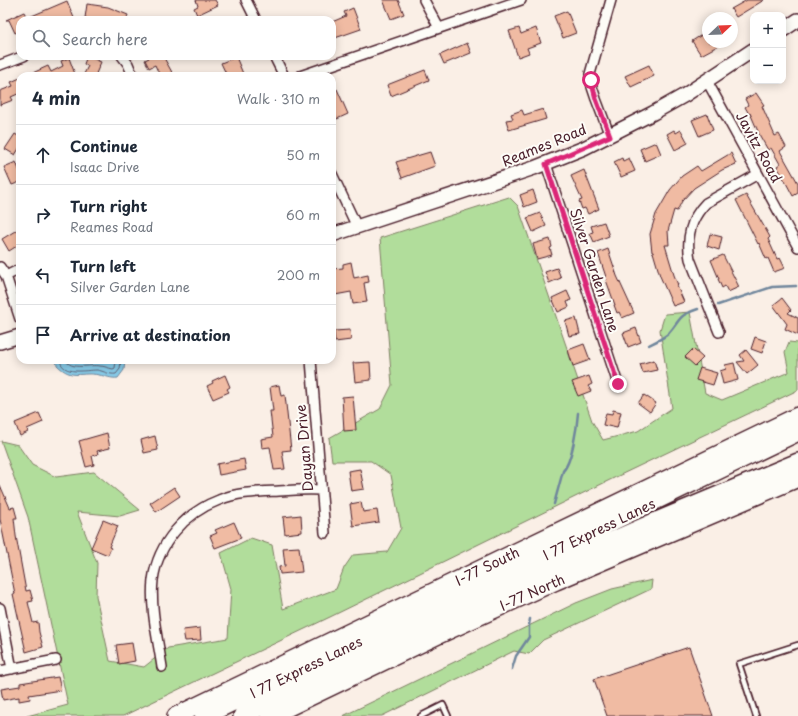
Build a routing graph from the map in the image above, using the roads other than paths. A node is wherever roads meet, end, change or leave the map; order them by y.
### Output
1 (246, 0) edge
2 (424, 0) edge
3 (521, 0) edge
4 (611, 0) edge
5 (254, 16) edge
6 (798, 20) edge
7 (439, 28) junction
8 (786, 28) edge
9 (750, 52) edge
10 (16, 59) edge
11 (125, 60) edge
12 (276, 60) edge
13 (0, 65) edge
14 (131, 72) edge
15 (282, 72) edge
16 (312, 72) edge
17 (708, 81) junction
18 (610, 136) junction
19 (546, 164) junction
20 (758, 174) junction
21 (336, 182) edge
22 (358, 227) junction
23 (336, 234) edge
24 (798, 247) edge
25 (0, 267) edge
26 (16, 271) edge
27 (6, 276) junction
28 (16, 307) edge
29 (719, 332) dead end
30 (16, 337) edge
31 (0, 342) edge
32 (311, 364) edge
33 (618, 384) dead end
34 (798, 428) edge
35 (798, 462) edge
36 (798, 478) edge
37 (321, 490) junction
38 (325, 533) dead end
39 (0, 608) edge
40 (798, 645) edge
41 (56, 660) dead end
42 (162, 668) dead end
43 (12, 669) junction
44 (0, 671) edge
45 (176, 716) edge
46 (204, 716) edge
47 (242, 716) edge
48 (270, 716) edge
49 (421, 716) edge
50 (448, 716) edge
51 (756, 716) edge

1 - 5 street
2 - 7 street
3 - 7 street
4 - 18 street
6 - 8 main road
7 - 16 street
9 - 17 main road, Reames Road
10 - 13 street
11 - 14 street
12 - 15 street
17 - 18 main road, Reames Road
17 - 20 street, Javitz Road
18 - 19 main road, Reames Road
19 - 22 main road, Reames Road
19 - 33 street, Silver Garden Lane
20 - 24 street, Javitz Road
20 - 29 street
21 - 22 street
22 - 23 main road, Reames Road
25 - 27 street
26 - 27 street
27 - 28 street
30 - 31 main road
32 - 37 street, Dayan Drive
34 - 45 highway, I-77 South
34 - 46 highway, I 77 Express Lanes
35 - 47 highway, I 77 Express Lanes
36 - 48 highway, I-77 North
37 - 38 street, Dayan Drive
37 - 42 street
39 - 43 street
40 - 51 lane
41 - 43 street
43 - 44 street
49 - 50 lane

